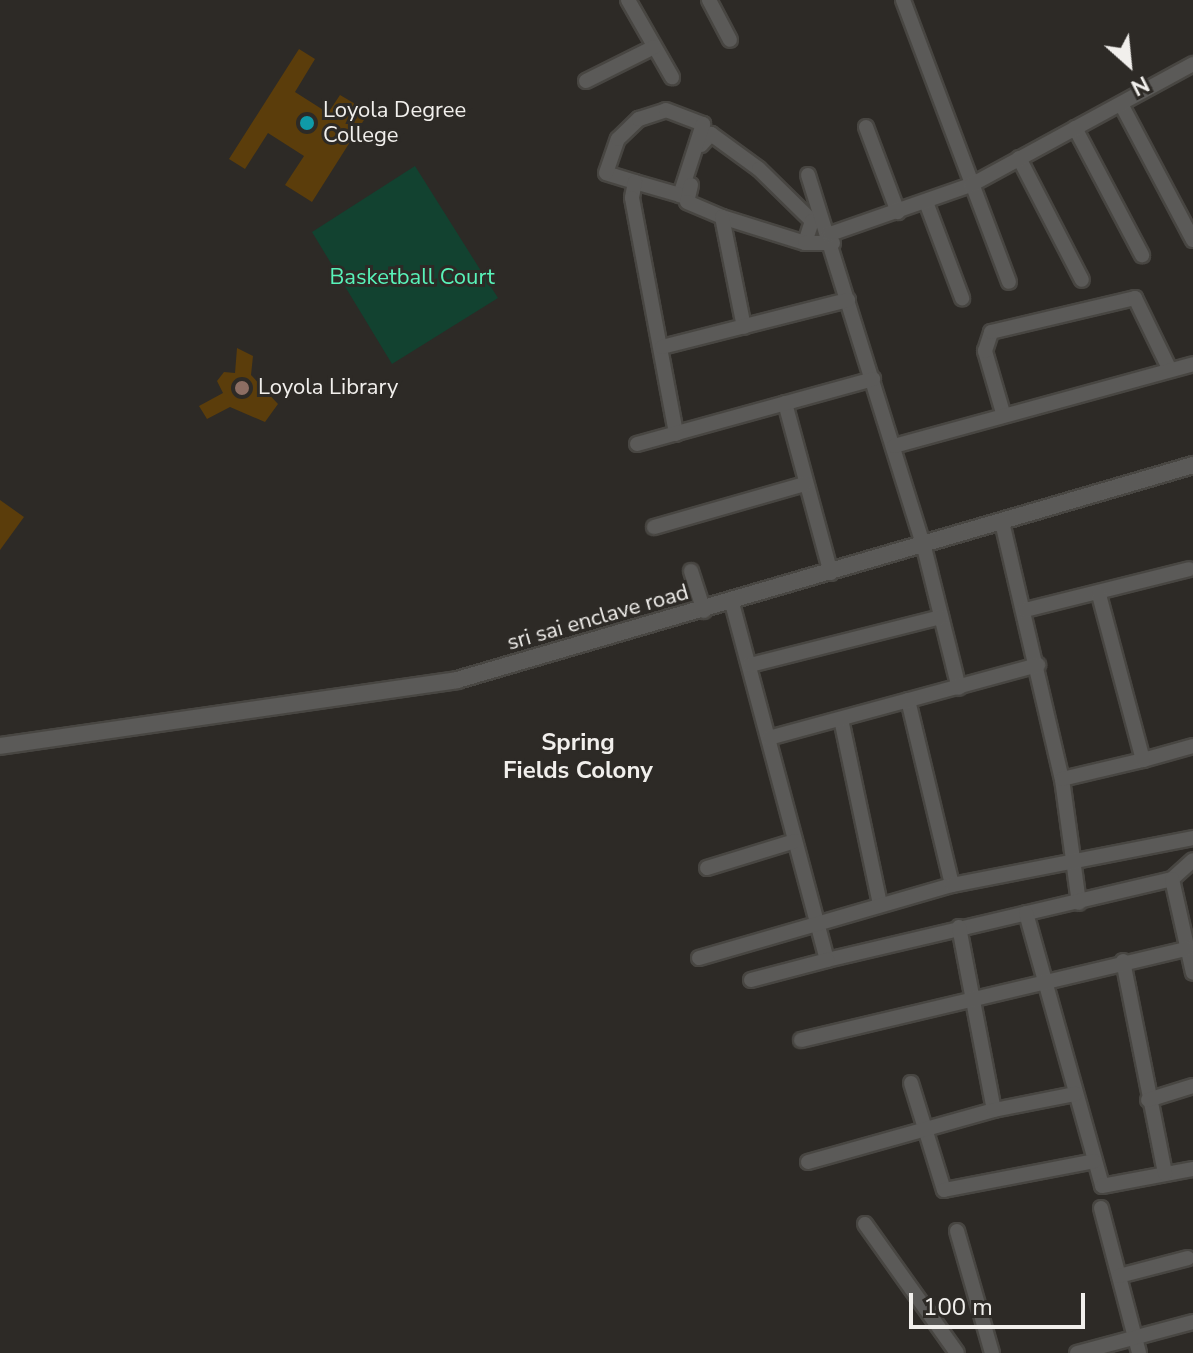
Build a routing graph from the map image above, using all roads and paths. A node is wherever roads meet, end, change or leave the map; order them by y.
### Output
1 (628, 0) edge
2 (709, 0) edge
3 (903, 0) edge
4 (730, 40) dead end
5 (654, 47) junction
6 (1193, 64) edge
7 (672, 77) dead end
8 (586, 81) dead end
9 (1121, 104) junction
10 (866, 127) dead end
11 (1075, 128) junction
12 (1019, 158) junction
13 (808, 175) dead end
14 (635, 182) junction
15 (971, 185) junction
16 (926, 202) junction
17 (898, 212) junction
18 (722, 217) junction
19 (832, 239) junction
20 (1193, 240) edge
21 (805, 243) junction
22 (1142, 255) dead end
23 (1082, 280) dead end
24 (1009, 282) dead end
25 (962, 298) dead end
26 (848, 300) junction
27 (744, 327) junction
28 (662, 347) junction
29 (1193, 364) edge
30 (1169, 368) junction
31 (873, 379) junction
32 (785, 403) junction
33 (1003, 413) junction
34 (676, 434) junction
35 (637, 444) dead end
36 (894, 446) junction
37 (1193, 465) edge
38 (805, 484) junction
39 (1002, 522) junction
40 (654, 527) dead end
41 (924, 547) junction
42 (1189, 569) dead end
43 (691, 571) dead end
44 (831, 573) junction
45 (1099, 595) junction
46 (732, 603) junction
47 (1025, 610) junction
48 (704, 611) junction
49 (941, 617) junction
50 (750, 665) junction
51 (1038, 665) junction
52 (959, 688) junction
53 (908, 700) junction
54 (841, 719) junction
55 (769, 738) junction
56 (0, 746) edge
57 (1193, 746) edge
58 (1143, 760) junction
59 (1062, 779) junction
60 (1193, 838) edge
61 (795, 841) junction
62 (1074, 858) junction
63 (1193, 860) edge
64 (707, 868) dead end
65 (1172, 879) junction
66 (952, 885) junction
67 (1079, 903) junction
68 (880, 904) junction
69 (1026, 913) junction
70 (815, 920) junction
71 (959, 927) junction
72 (1187, 949) junction
73 (699, 958) dead end
74 (827, 960) junction
75 (1123, 961) junction
76 (1193, 973) edge
77 (751, 980) dead end
78 (1046, 982) junction
79 (977, 998) junction
80 (801, 1040) dead end
81 (911, 1083) dead end
82 (1193, 1086) edge
83 (1075, 1094) junction
84 (1148, 1100) junction
85 (994, 1110) junction
86 (922, 1130) junction
87 (1094, 1161) junction
88 (808, 1162) dead end
89 (1193, 1169) edge
90 (1165, 1174) junction
91 (1101, 1208) dead end
92 (865, 1224) dead end
93 (957, 1231) dead end
94 (1188, 1258) dead end
95 (1119, 1276) junction
96 (1193, 1322) edge
97 (1135, 1337) junction
98 (957, 1353) edge
99 (992, 1353) edge
100 (1077, 1353) edge
101 (1139, 1353) edge

1 - 5 street
2 - 4 street
3 - 15 street
5 - 7 street
5 - 8 street
6 - 9 street
9 - 11 street
9 - 20 street
10 - 17 street
11 - 12 street
11 - 22 street
12 - 15 street
12 - 23 street
13 - 19 street
14 - 14 street
14 - 28 street
15 - 16 street
15 - 24 street
16 - 17 street
16 - 25 street
17 - 19 street
18 - 21 street
18 - 21 street
18 - 27 street
19 - 21 street
19 - 26 street
26 - 27 street
26 - 31 street
27 - 28 street
28 - 34 street
29 - 30 street
30 - 33 street
30 - 33 street
31 - 32 street
31 - 36 street
32 - 34 street
32 - 38 street
33 - 36 street
34 - 35 street
36 - 41 street
37 - 39 street, sri sai enclave road
38 - 40 street
38 - 44 street
39 - 41 street, sri sai enclave road
39 - 47 street
41 - 44 street, sri sai enclave road
41 - 49 street
42 - 45 street
43 - 48 street
44 - 46 street, sri sai enclave road
45 - 47 street
45 - 58 street
46 - 48 street, sri sai enclave road
46 - 50 street
47 - 51 street
48 - 56 street, sri sai enclave road
49 - 50 street
49 - 52 street
50 - 55 street
51 - 52 street
51 - 59 street
52 - 53 street
53 - 54 street
53 - 66 street
54 - 55 street
54 - 68 street
55 - 61 street
57 - 58 street
58 - 59 street
59 - 62 street
60 - 62 street
61 - 64 street
61 - 70 street
62 - 66 street
62 - 67 street
63 - 65 street
65 - 67 street
65 - 72 street
66 - 68 street
67 - 69 street
68 - 70 street
69 - 71 street
69 - 78 street
70 - 73 street
70 - 74 street
71 - 74 street
71 - 79 street
72 - 75 street
72 - 76 street
74 - 77 street
75 - 78 street
75 - 84 street
78 - 79 street
78 - 83 street
79 - 80 street
79 - 85 street
81 - 86 street
82 - 84 street
83 - 85 street
83 - 87 street
84 - 90 street
85 - 86 street
86 - 87 street
86 - 88 street
87 - 90 street
89 - 90 street
91 - 95 street
92 - 98 street
93 - 99 street
94 - 95 street
95 - 97 street
96 - 97 street
97 - 100 street
97 - 101 street

